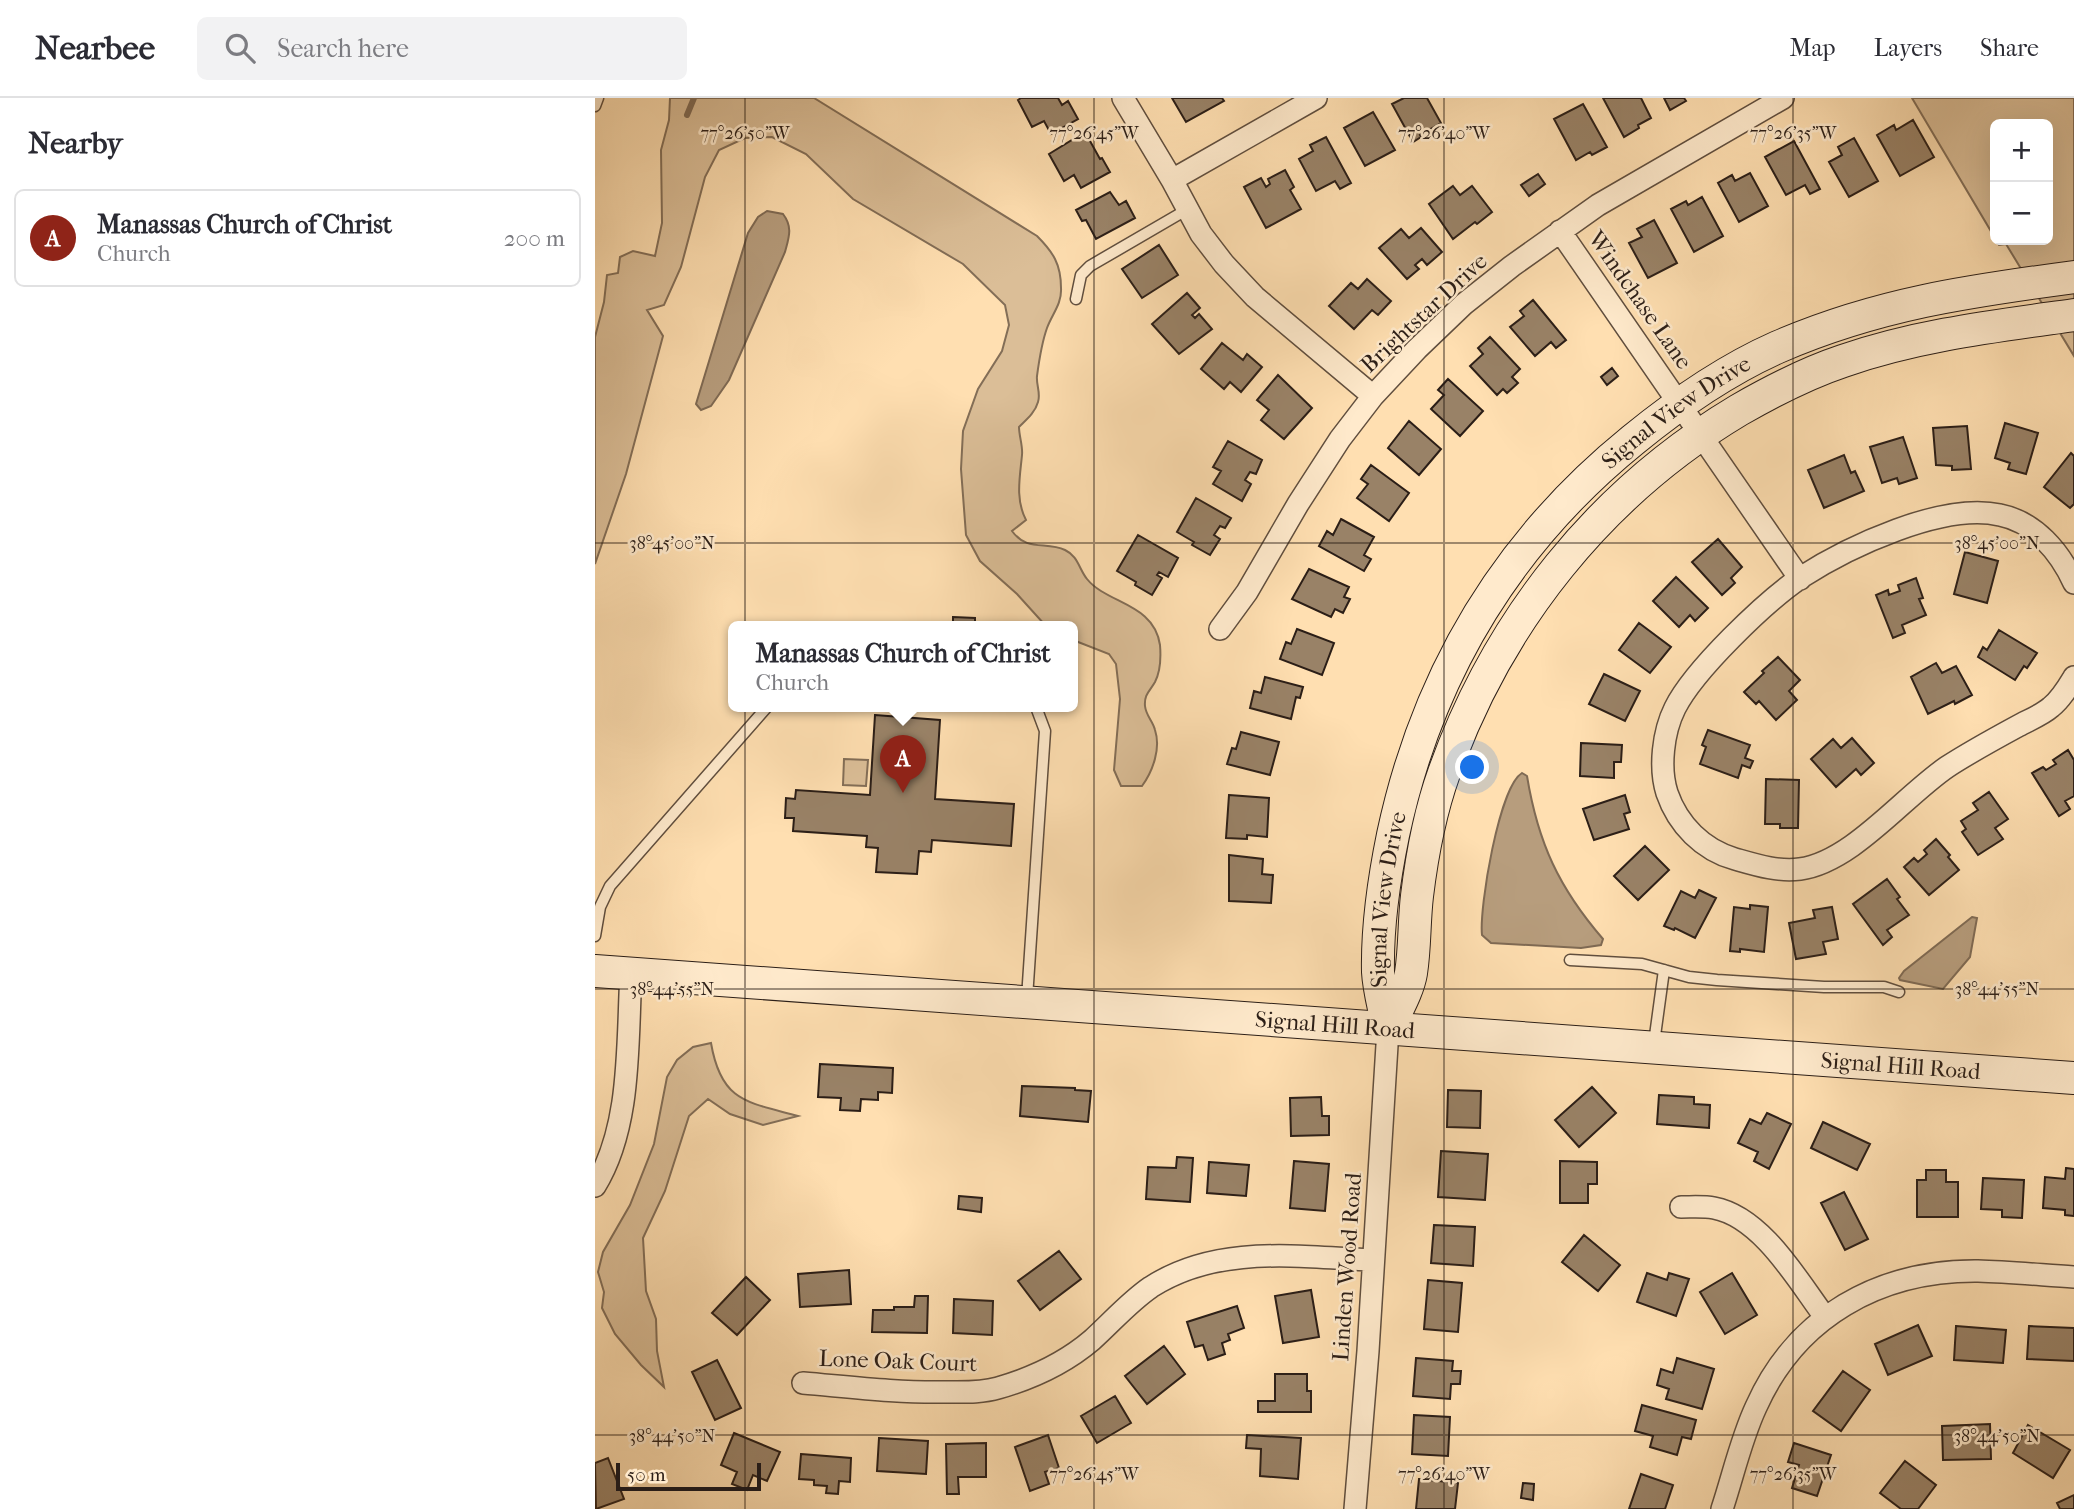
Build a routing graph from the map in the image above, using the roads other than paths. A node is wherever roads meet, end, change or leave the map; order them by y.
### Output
1 (598, 98) edge
2 (1123, 98) edge
3 (1316, 98) edge
4 (1783, 98) edge
5 (1755, 104) edge
6 (595, 106) edge
7 (1172, 180) junction
8 (1188, 209) junction
9 (1560, 231) junction
10 (2074, 277) edge
11 (1076, 299) dead end
12 (2074, 315) edge
13 (1373, 396) junction
14 (1680, 404) junction
15 (1701, 434) junction
16 (1800, 579) junction
17 (2074, 583) edge
18 (1220, 629) dead end
19 (2074, 677) edge
20 (763, 712) edge
21 (1037, 712) edge
22 (595, 936) edge
23 (1570, 960) dead end
24 (1664, 970) junction
25 (595, 971) edge
26 (631, 973) junction
27 (1899, 992) dead end
28 (1027, 1001) junction
29 (1388, 1029) junction
30 (1653, 1048) junction
31 (2074, 1078) edge
32 (595, 1186) edge
33 (1681, 1207) dead end
34 (1373, 1260) junction
35 (2074, 1277) edge
36 (1825, 1317) junction
37 (803, 1383) dead end
38 (1355, 1509) edge
39 (1722, 1509) edge

1 - 6 lane
2 - 7 street
3 - 7 street
4 - 5 street, Brightstar Drive
5 - 9 street, Brightstar Drive
7 - 8 street
8 - 11 lane
8 - 13 street
9 - 13 street, Brightstar Drive
9 - 14 street, Windchase Lane
10 - 14 main road, Signal View Drive
12 - 15 main road, Signal View Drive
13 - 18 street, Brightstar Drive
14 - 15 street, Windchase Lane
14 - 29 main road, Signal View Drive
15 - 16 street, Windchase Lane
15 - 29 main road, Signal View Drive
16 - 17 street
16 - 19 street
20 - 22 lane
21 - 28 lane
23 - 24 lane
24 - 27 lane
24 - 30 lane
25 - 26 main road, Signal Hill Road
26 - 28 main road, Signal Hill Road
26 - 32 street
28 - 29 main road, Signal Hill Road
29 - 30 main road, Signal Hill Road
29 - 34 street, Linden Wood Road
30 - 31 main road, Signal Hill Road
33 - 36 street
34 - 37 street, Lone Oak Court
34 - 38 street, Linden Wood Road
35 - 36 street
36 - 39 street

